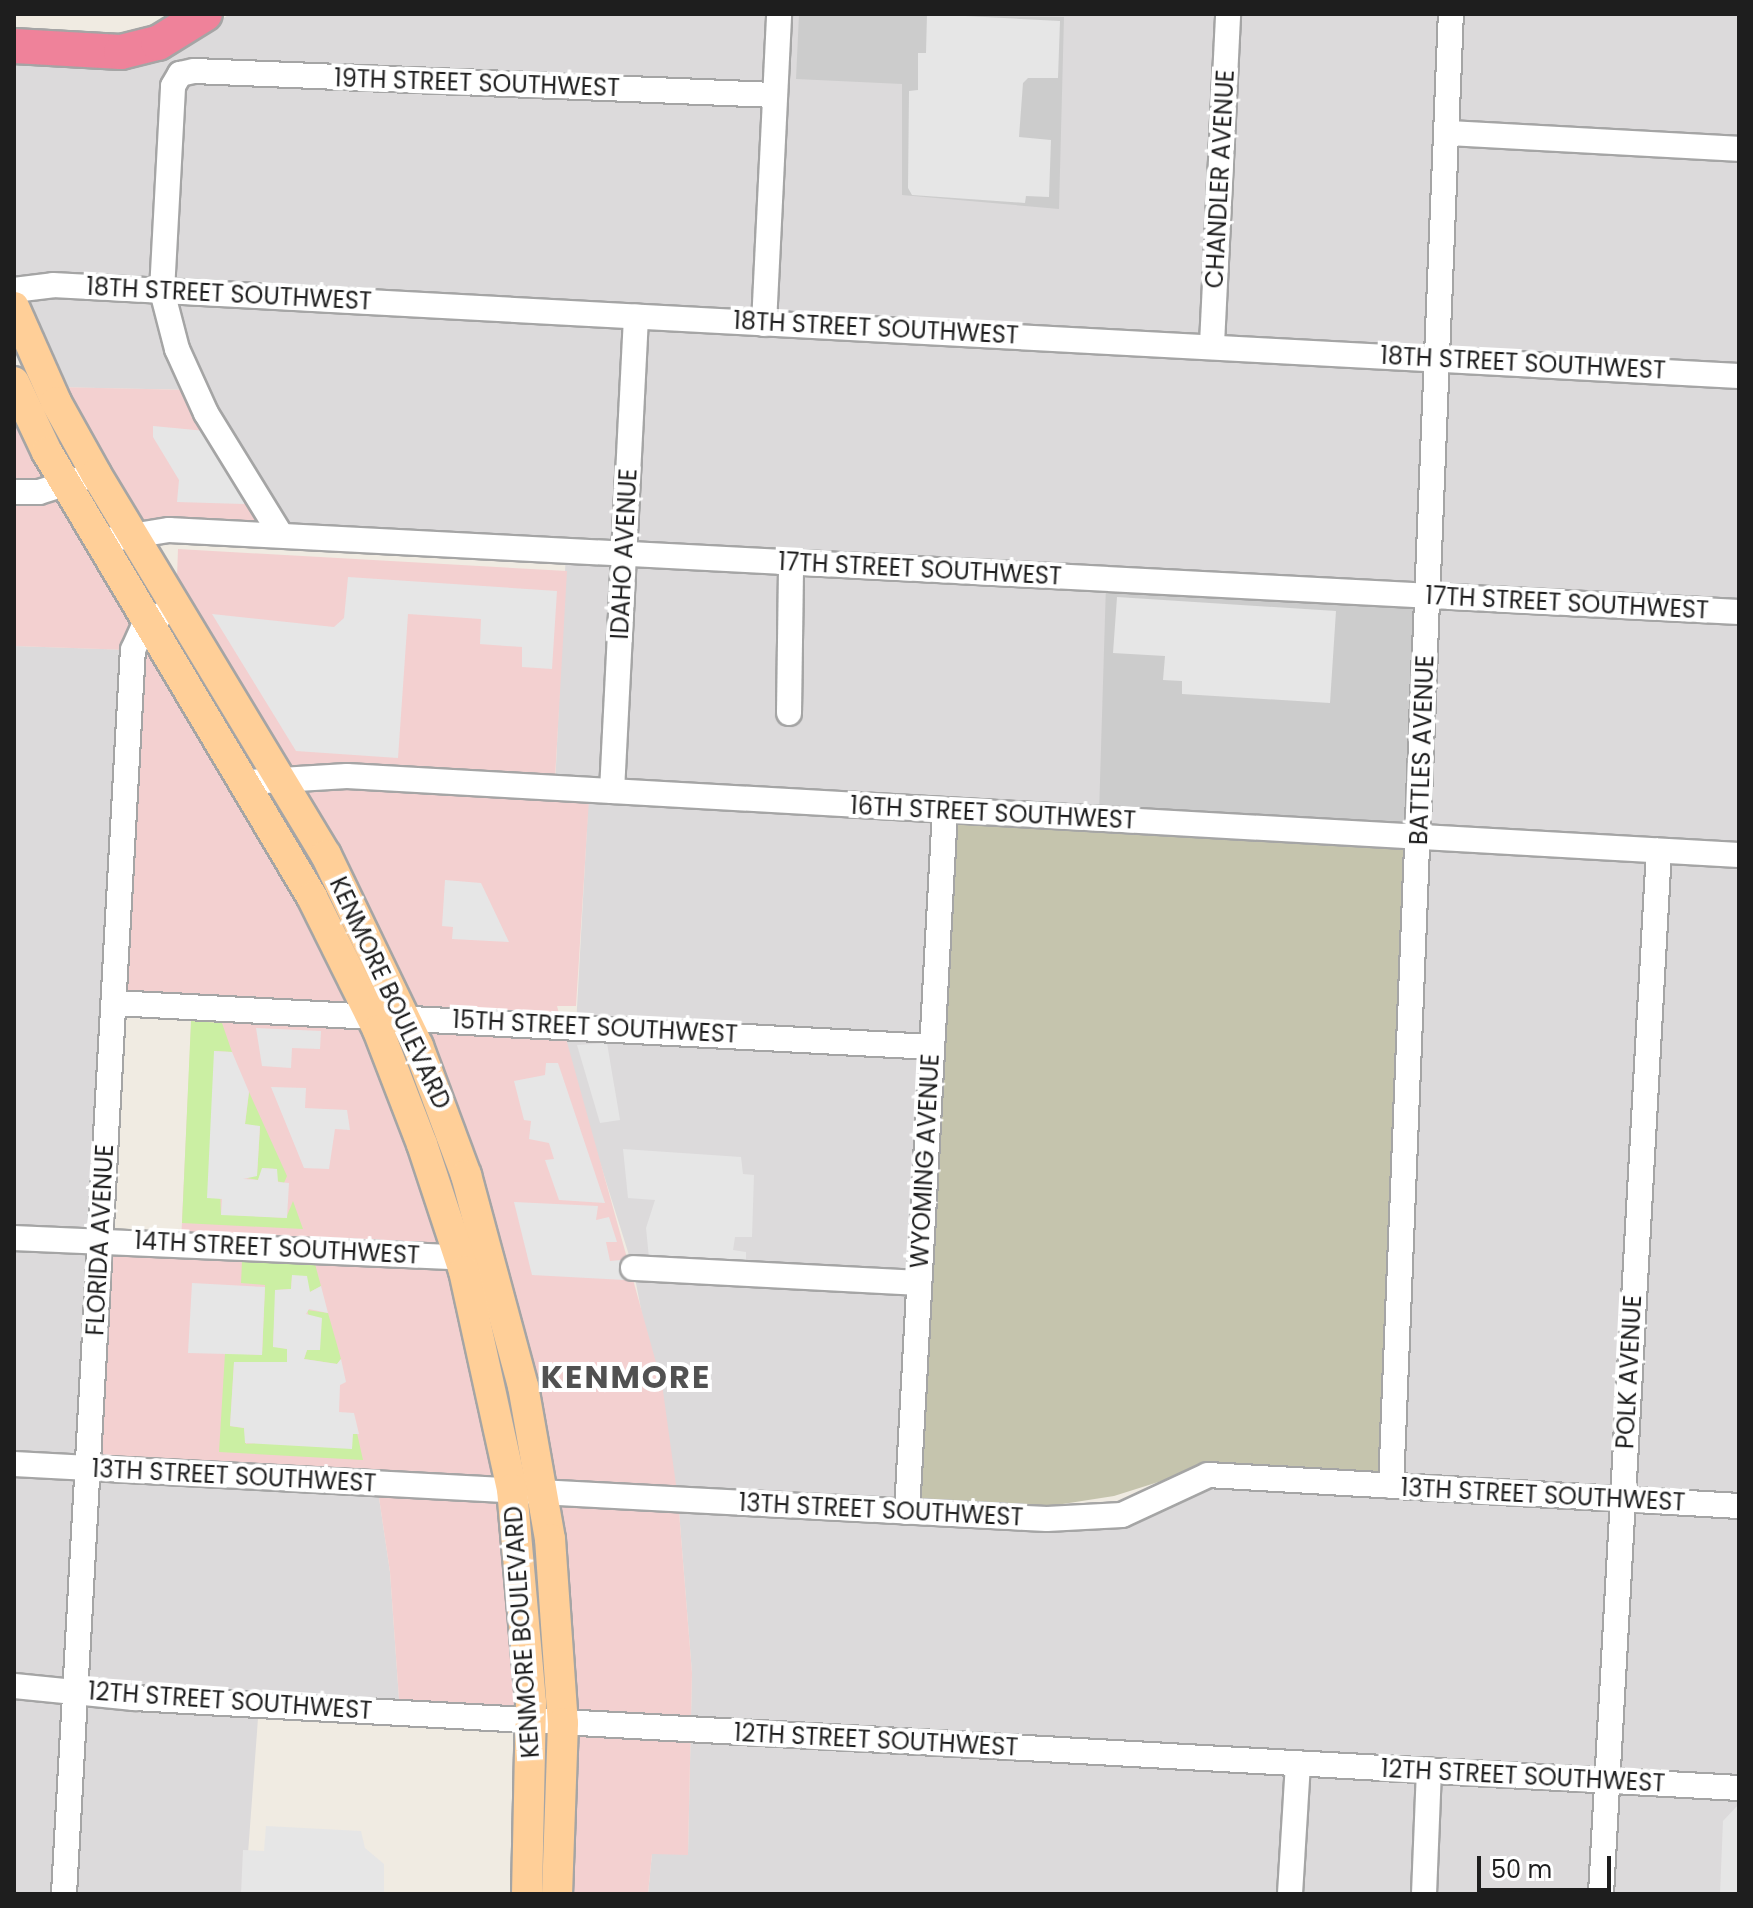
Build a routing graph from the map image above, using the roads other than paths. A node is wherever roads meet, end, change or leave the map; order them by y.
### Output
1 (171, 14) edge
2 (205, 14) edge
3 (779, 14) edge
4 (1228, 14) edge
5 (1451, 14) edge
6 (14, 25) edge
7 (14, 46) edge
8 (774, 95) junction
9 (1447, 133) junction
10 (1739, 149) edge
11 (14, 290) edge
12 (162, 291) junction
13 (14, 307) edge
14 (636, 317) junction
15 (764, 324) junction
16 (1212, 344) junction
17 (1438, 358) junction
18 (1739, 376) edge
19 (14, 382) edge
20 (96, 474) junction
21 (66, 484) junction
22 (14, 492) edge
23 (133, 535) junction
24 (281, 535) junction
25 (101, 541) junction
26 (623, 554) junction
27 (791, 563) junction
28 (1429, 596) junction
29 (176, 604) junction
30 (1739, 612) edge
31 (150, 623) junction
32 (789, 713) dead end
33 (283, 777) junction
34 (248, 782) junction
35 (612, 791) junction
36 (945, 810) junction
37 (1418, 836) junction
38 (1659, 851) junction
39 (1739, 855) edge
40 (114, 1003) junction
41 (371, 1014) junction
42 (405, 1016) junction
43 (932, 1047) junction
44 (14, 1238) edge
45 (100, 1240) junction
46 (459, 1257) junction
47 (491, 1259) junction
48 (633, 1268) dead end
49 (918, 1283) junction
50 (14, 1464) edge
51 (87, 1468) junction
52 (1391, 1486) junction
53 (512, 1489) junction
54 (542, 1490) junction
55 (1622, 1499) junction
56 (1739, 1506) edge
57 (907, 1512) junction
58 (14, 1686) edge
59 (75, 1689) junction
60 (531, 1721) junction
61 (563, 1723) junction
62 (1298, 1763) junction
63 (1429, 1770) junction
64 (1607, 1780) junction
65 (1739, 1788) edge
66 (64, 1894) edge
67 (527, 1894) edge
68 (557, 1894) edge
69 (1290, 1894) edge
70 (1424, 1894) edge
71 (1601, 1894) edge

1 - 6 highway
2 - 7 highway
3 - 8 street
4 - 16 street, CHANDLER AVENUE
5 - 9 street, BATTLES AVENUE
8 - 12 street, 19TH STREET SOUTHWEST
8 - 15 street
9 - 10 street
9 - 17 street, BATTLES AVENUE
11 - 12 street, 18TH STREET SOUTHWEST
12 - 14 street, 18TH STREET SOUTHWEST
12 - 24 street
13 - 20 main road, KENMORE BOULEVARD
14 - 15 street, 18TH STREET SOUTHWEST
14 - 26 street, IDAHO AVENUE
15 - 16 street, 18TH STREET SOUTHWEST
16 - 17 street, 18TH STREET SOUTHWEST
17 - 18 street, 18TH STREET SOUTHWEST
17 - 28 street, BATTLES AVENUE
19 - 21 main road, KENMORE BOULEVARD
20 - 21 street
20 - 23 main road, KENMORE BOULEVARD
21 - 22 street
21 - 25 main road, KENMORE BOULEVARD
23 - 24 street, 17TH STREET SOUTHWEST
23 - 25 street, 17TH STREET SOUTHWEST
23 - 29 main road, KENMORE BOULEVARD
24 - 26 street, 17TH STREET SOUTHWEST
25 - 31 main road, KENMORE BOULEVARD
26 - 27 street, 17TH STREET SOUTHWEST
26 - 35 street, IDAHO AVENUE
27 - 28 street, 17TH STREET SOUTHWEST
27 - 32 street
28 - 30 street, 17TH STREET SOUTHWEST
28 - 37 street, BATTLES AVENUE
29 - 31 street, FLORIDA AVENUE
29 - 33 main road, KENMORE BOULEVARD
31 - 34 main road, KENMORE BOULEVARD
31 - 40 street, FLORIDA AVENUE
33 - 34 street, 16TH STREET SOUTHWEST
33 - 35 street, 16TH STREET SOUTHWEST
33 - 42 main road, KENMORE BOULEVARD
34 - 41 main road, KENMORE BOULEVARD
35 - 36 street, 16TH STREET SOUTHWEST
36 - 37 street, 16TH STREET SOUTHWEST
36 - 43 street, WYOMING AVENUE
37 - 38 street, 16TH STREET SOUTHWEST
37 - 52 street, BATTLES AVENUE
38 - 39 street, 16TH STREET SOUTHWEST
38 - 55 street, POLK AVENUE
40 - 41 street, 15TH STREET SOUTHWEST
40 - 45 street, FLORIDA AVENUE
41 - 42 street, 15TH STREET SOUTHWEST
41 - 46 main road, KENMORE BOULEVARD
42 - 43 street, 15TH STREET SOUTHWEST
42 - 47 main road, KENMORE BOULEVARD
43 - 49 street, WYOMING AVENUE
44 - 45 street, 14TH STREET SOUTHWEST
45 - 46 street, 14TH STREET SOUTHWEST
45 - 51 street, FLORIDA AVENUE
46 - 47 street, 14TH STREET SOUTHWEST
46 - 53 main road, KENMORE BOULEVARD
47 - 54 main road, KENMORE BOULEVARD
48 - 49 street
49 - 57 street, WYOMING AVENUE
50 - 51 street, 13TH STREET SOUTHWEST
51 - 53 street, 13TH STREET SOUTHWEST
51 - 59 street, FLORIDA AVENUE
52 - 55 street, 13TH STREET SOUTHWEST
52 - 57 street, 13TH STREET SOUTHWEST
53 - 54 street, 13TH STREET SOUTHWEST
53 - 60 main road, KENMORE BOULEVARD
54 - 57 street, 13TH STREET SOUTHWEST
54 - 61 main road, KENMORE BOULEVARD
55 - 56 street, 13TH STREET SOUTHWEST
55 - 64 street, POLK AVENUE
58 - 59 street, 12TH STREET SOUTHWEST
59 - 60 street, 12TH STREET SOUTHWEST
59 - 66 street, FLORIDA AVENUE
60 - 61 street, 12TH STREET SOUTHWEST
60 - 67 main road, KENMORE BOULEVARD
61 - 62 street, 12TH STREET SOUTHWEST
61 - 68 main road, KENMORE BOULEVARD
62 - 63 street, 12TH STREET SOUTHWEST
62 - 69 street
63 - 64 street, 12TH STREET SOUTHWEST
63 - 70 street
64 - 65 street, 12TH STREET SOUTHWEST
64 - 71 street, POLK AVENUE

